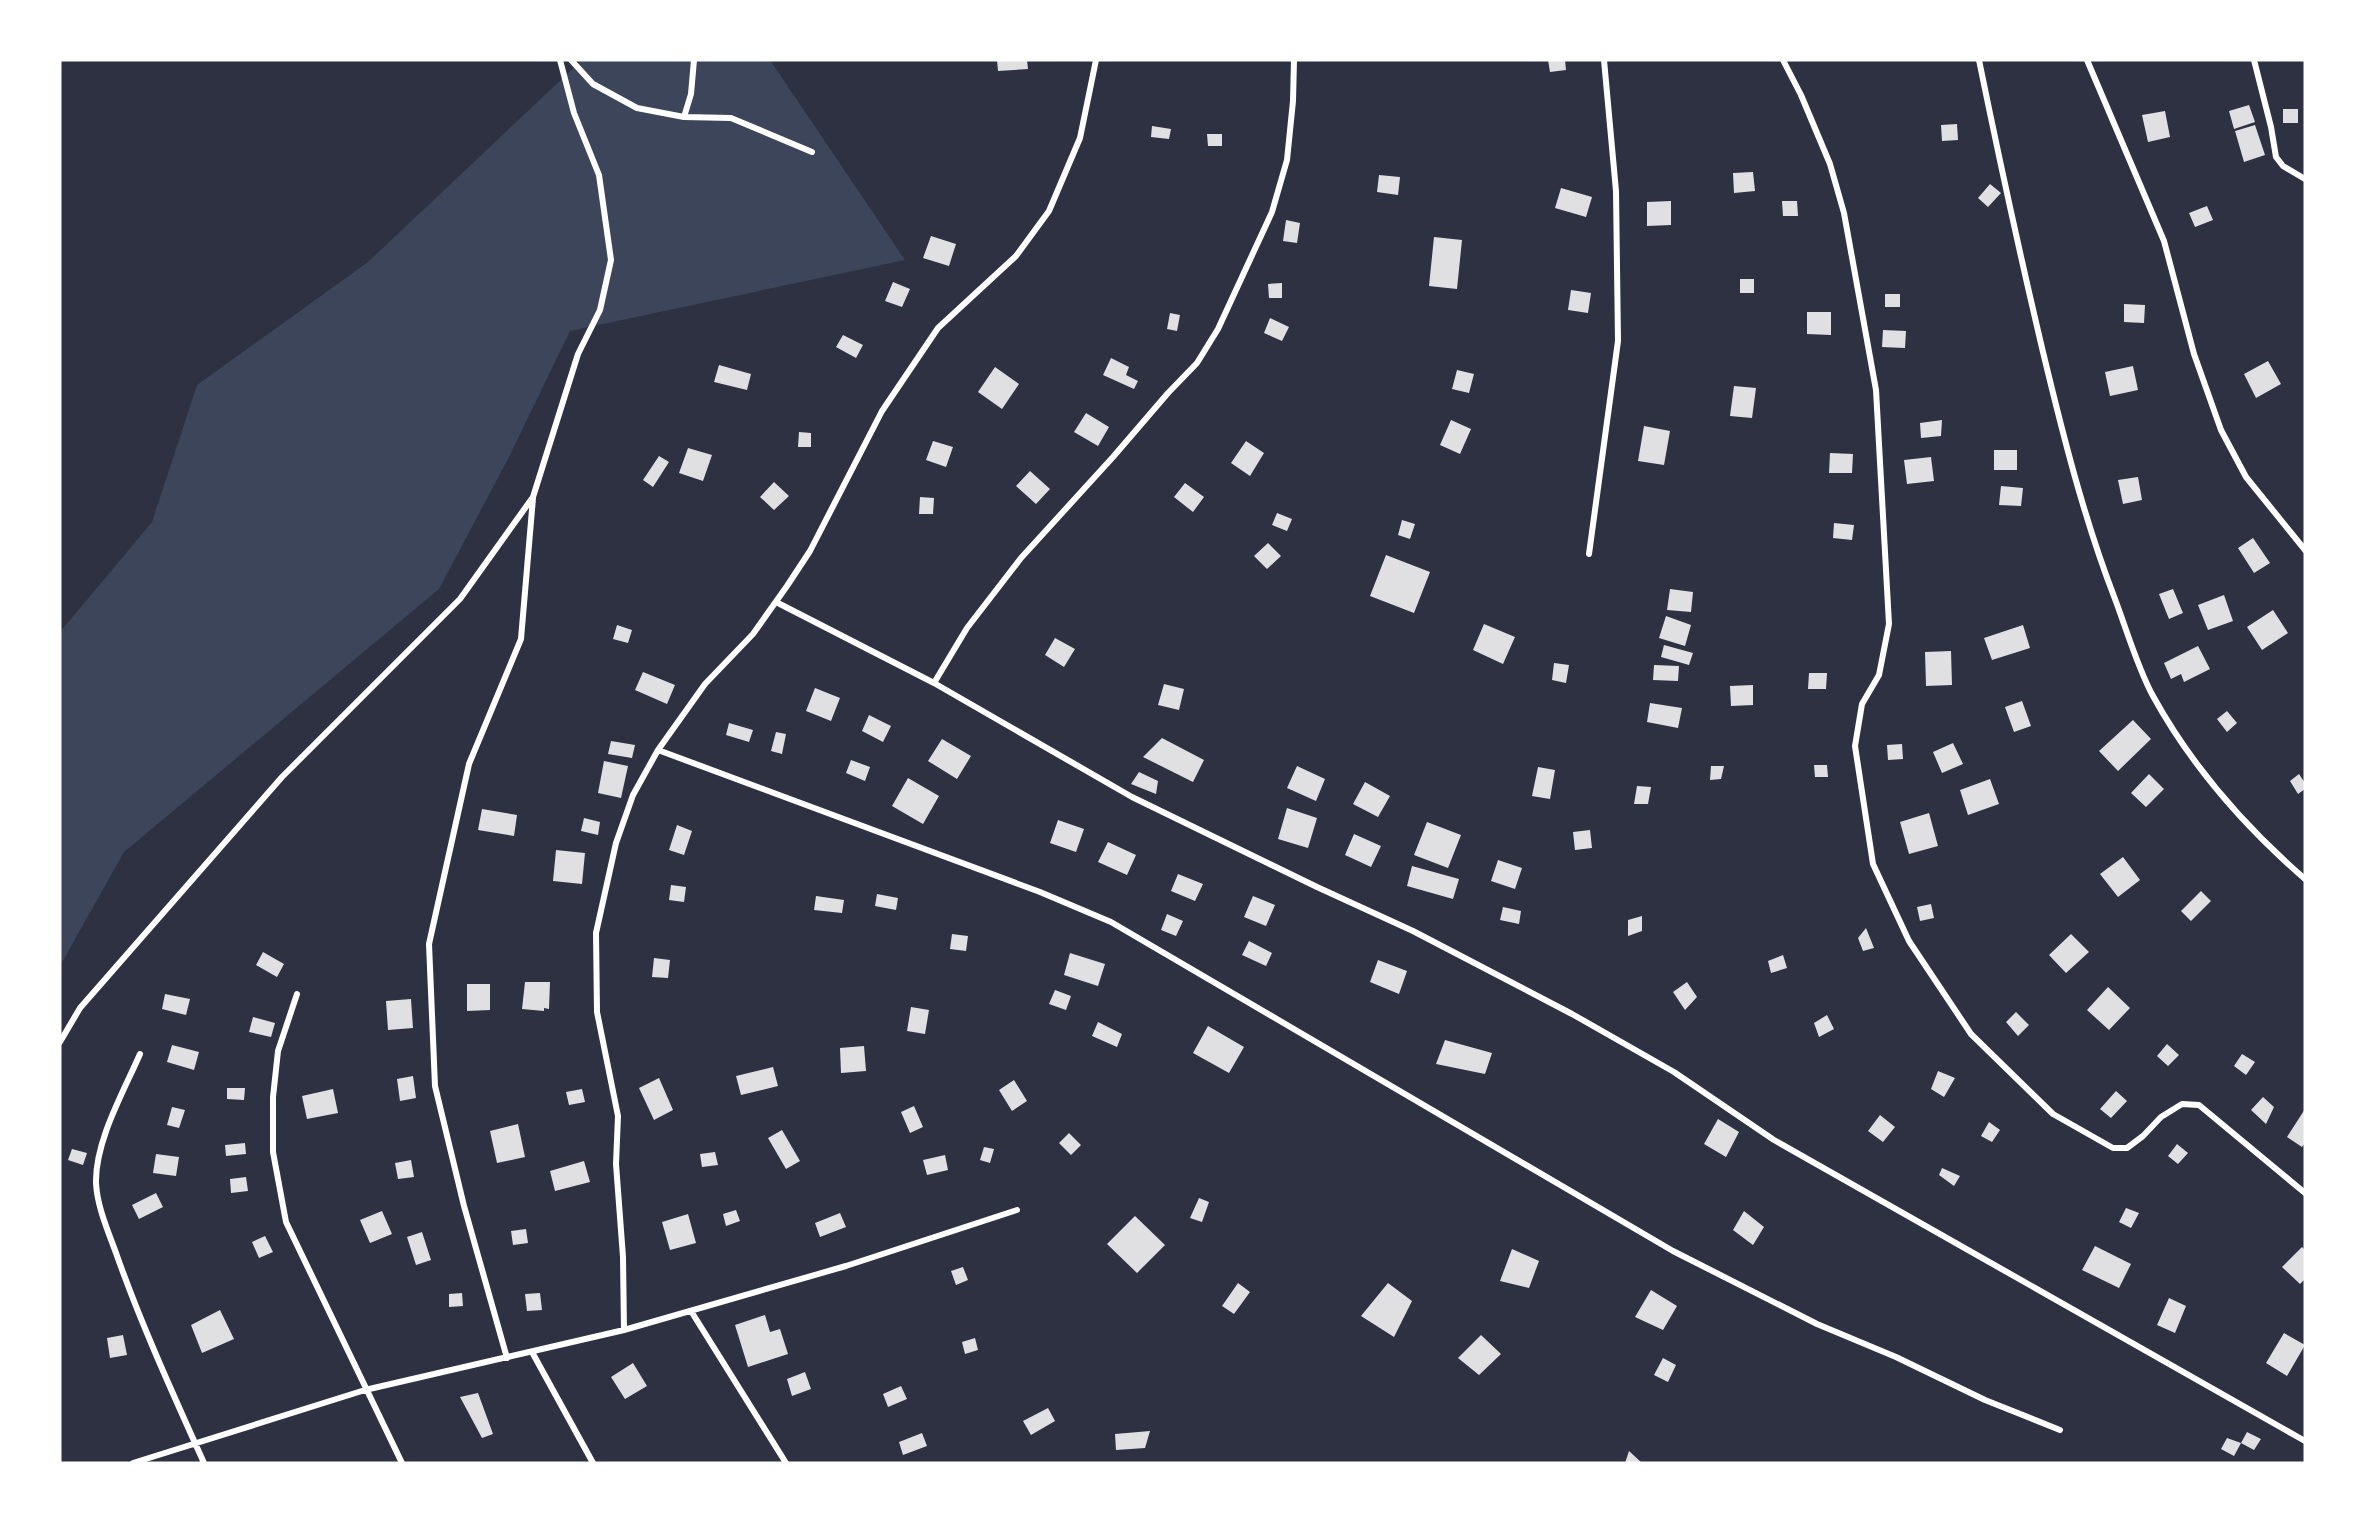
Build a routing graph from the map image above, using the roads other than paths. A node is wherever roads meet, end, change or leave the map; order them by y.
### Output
1 (560, 60) edge
2 (571, 60) edge
3 (694, 60) edge
4 (1096, 60) edge
5 (1294, 60) edge
6 (1604, 60) edge
7 (1783, 60) edge
8 (1979, 60) edge
9 (2087, 60) edge
10 (2254, 60) edge
11 (684, 117) junction
12 (812, 152) dead end
13 (2305, 179) edge
14 (533, 497) junction
15 (2305, 550) edge
16 (1589, 554) dead end
17 (776, 602) junction
18 (934, 683) junction
19 (658, 750) junction
20 (2305, 879) edge
21 (297, 994) dead end
22 (60, 1042) edge
23 (140, 1054) dead end
24 (2305, 1193) edge
25 (1017, 1210) dead end
26 (691, 1311) junction
27 (624, 1330) junction
28 (532, 1352) junction
29 (507, 1358) junction
30 (365, 1389) junction
31 (2060, 1430) dead end
32 (2305, 1441) edge
33 (195, 1444) junction
34 (133, 1463) edge
35 (204, 1463) edge
36 (402, 1463) edge
37 (593, 1463) edge
38 (786, 1463) edge

1 - 14 street
2 - 11 street
3 - 11 street
4 - 17 street
5 - 18 street
6 - 16 street
7 - 24 street
8 - 20 street
9 - 15 street
10 - 13 street
11 - 12 street
14 - 22 street
14 - 29 street
17 - 18 street
17 - 19 street
18 - 32 street
19 - 27 street
19 - 31 street
21 - 30 street
23 - 33 street
25 - 26 street
26 - 27 street
26 - 38 street
27 - 28 street
28 - 29 street
28 - 37 street
29 - 30 street
30 - 33 street
30 - 36 street
33 - 34 street
33 - 35 street

